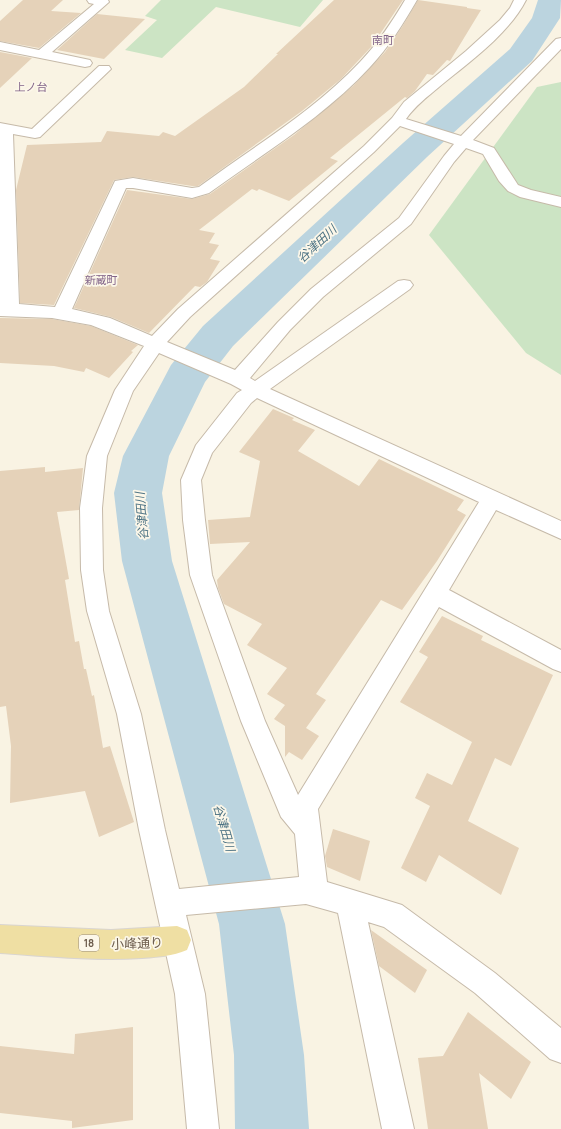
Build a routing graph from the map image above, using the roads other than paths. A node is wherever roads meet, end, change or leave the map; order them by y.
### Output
1 (93, 0) edge
2 (411, 0) edge
3 (520, 0) edge
4 (561, 42) edge
5 (0, 46) edge
6 (42, 54) junction
7 (86, 63) dead end
8 (104, 69) dead end
9 (397, 121) junction
10 (3, 127) edge
11 (458, 140) junction
12 (561, 202) edge
13 (4, 203) edge
14 (404, 285) dead end
15 (5, 310) edge
16 (61, 313) junction
17 (160, 345) junction
18 (241, 382) junction
19 (492, 499) junction
20 (561, 530) edge
21 (434, 592) junction
22 (561, 662) edge
23 (307, 829) junction
24 (310, 891) junction
25 (182, 902) junction
26 (350, 902) junction
27 (0, 939) edge
28 (178, 940) junction
29 (561, 1048) edge
30 (202, 1129) edge
31 (398, 1129) edge

1 - 6 street
2 - 16 street
3 - 9 street
4 - 11 street
5 - 6 street
6 - 7 street
8 - 10 street
9 - 11 street
9 - 17 street
10 - 13 street
11 - 12 street
11 - 18 street
13 - 15 street
14 - 18 street
15 - 16 street
16 - 17 street
17 - 18 street
17 - 25 street
18 - 19 street
18 - 23 street
19 - 20 street
19 - 21 street
21 - 22 street
21 - 23 street
23 - 24 street
24 - 25 street
24 - 26 street
25 - 28 street
26 - 29 street
26 - 31 street
27 - 28 main road, 小峰通り / 18
28 - 30 street

